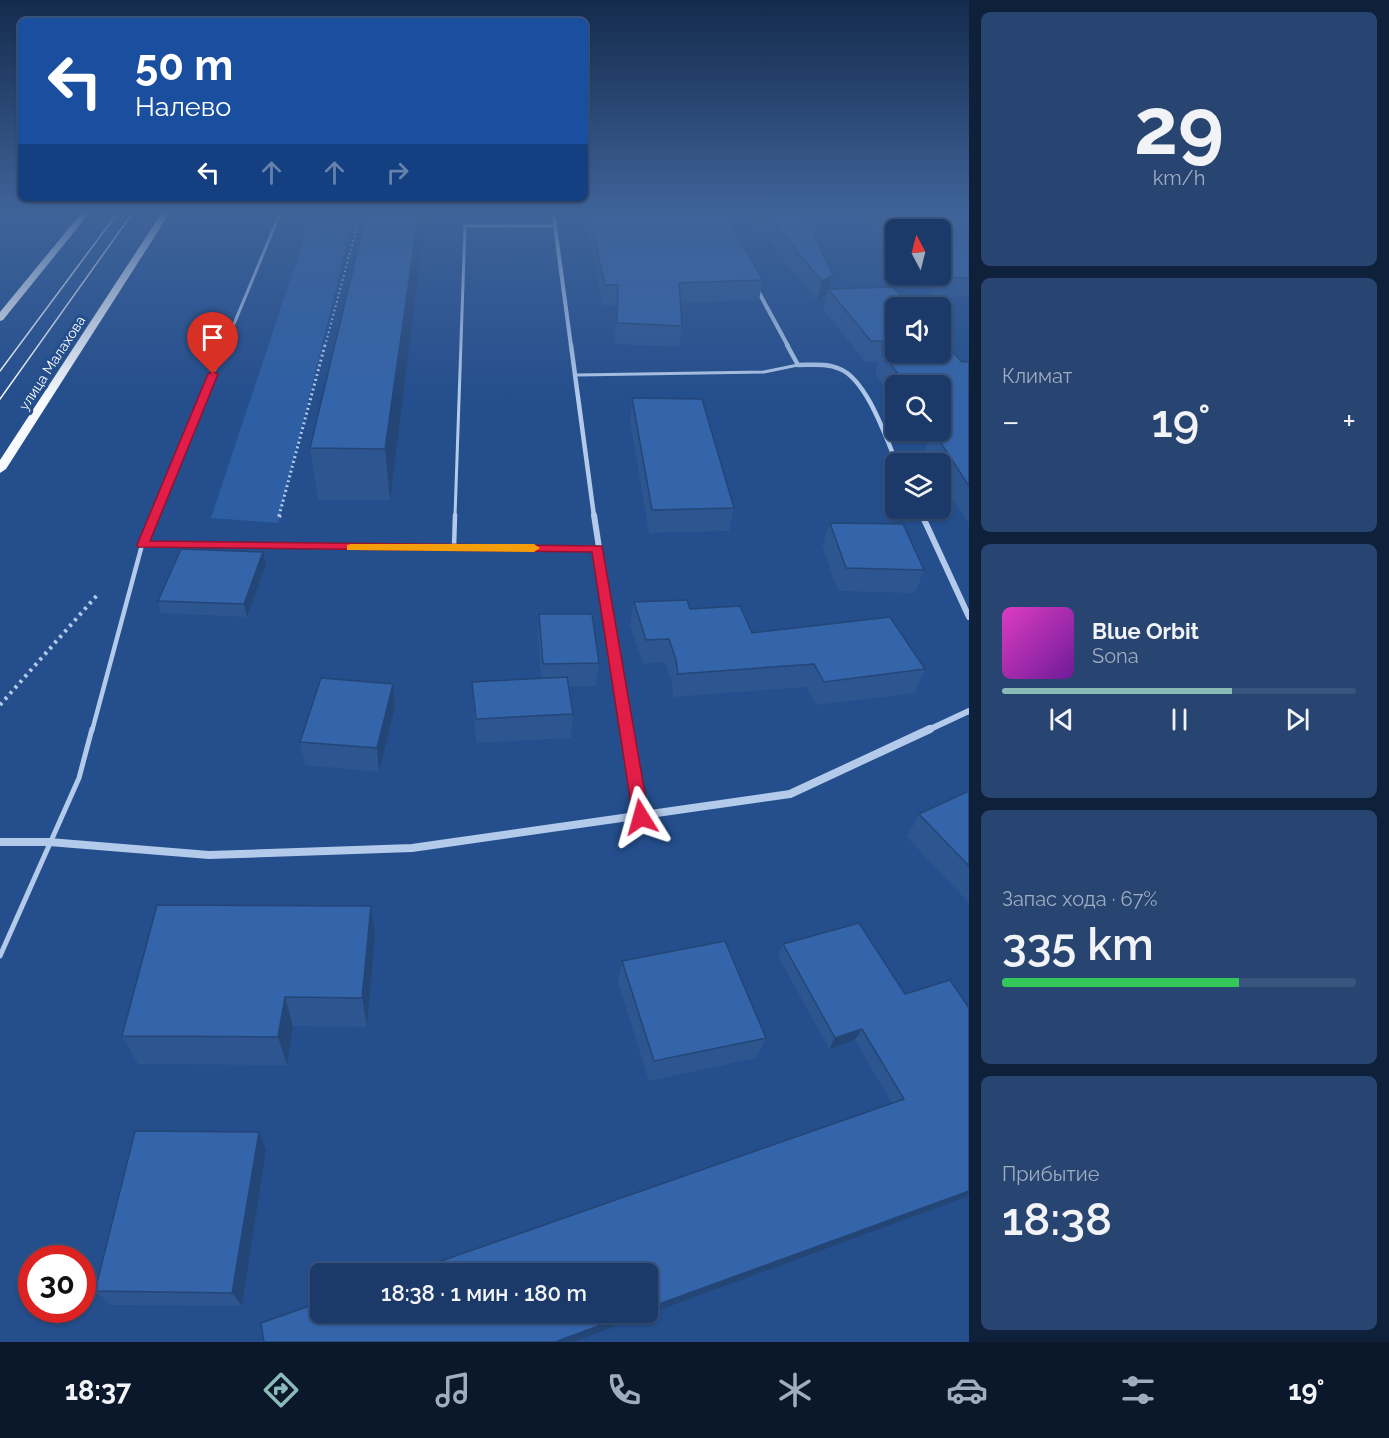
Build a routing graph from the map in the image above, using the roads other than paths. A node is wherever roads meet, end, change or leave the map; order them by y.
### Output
1 (36, 274) edge
2 (126, 274) edge
3 (255, 274) edge
4 (463, 274) edge
5 (562, 274) edge
6 (753, 283) edge
7 (0, 318) edge
8 (798, 365) junction
9 (577, 375) junction
10 (892, 453) edge
11 (0, 469) edge
12 (924, 519) edge
13 (142, 545) junction
14 (454, 548) junction
15 (598, 548) junction
16 (969, 617) edge
17 (969, 711) edge
18 (641, 817) junction
19 (0, 842) edge
20 (49, 842) junction
21 (0, 957) edge

1 - 7 main road
2 - 11 main road, улица Малахова
3 - 13 lane
4 - 14 lane
5 - 9 street
6 - 8 street
8 - 9 lane
8 - 10 street
9 - 15 street
12 - 16 street
13 - 14 lane
13 - 20 lane
14 - 15 lane
15 - 18 street
17 - 18 street
18 - 20 street
19 - 20 street
20 - 21 lane

